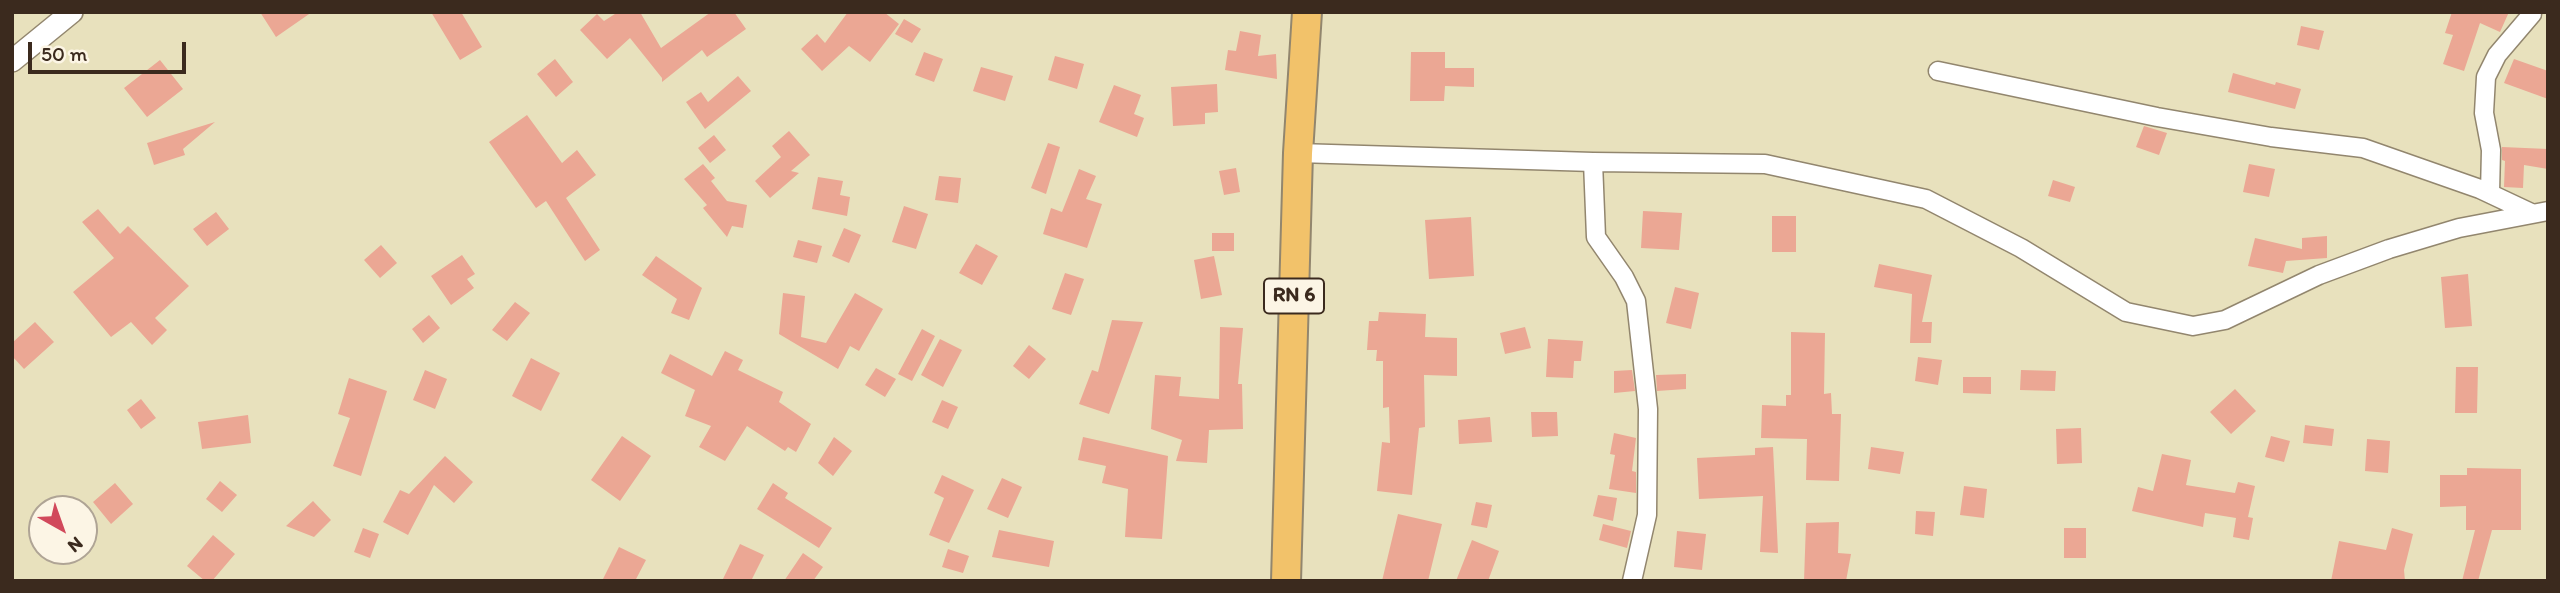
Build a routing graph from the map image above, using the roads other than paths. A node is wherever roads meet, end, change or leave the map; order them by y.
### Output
1 (72, 12) edge
2 (1307, 12) edge
3 (2531, 13) edge
4 (2548, 24) edge
5 (12, 61) edge
6 (1938, 71) dead end
7 (1298, 153) junction
8 (1593, 162) junction
9 (2490, 193) junction
10 (2540, 212) edge
11 (1286, 581) edge
12 (1632, 581) edge

1 - 5 street
2 - 7 main road, RN 6
3 - 4 street
3 - 9 street
6 - 9 street
7 - 8 street
7 - 11 main road, RN 6
8 - 10 street
8 - 12 street
9 - 10 street

